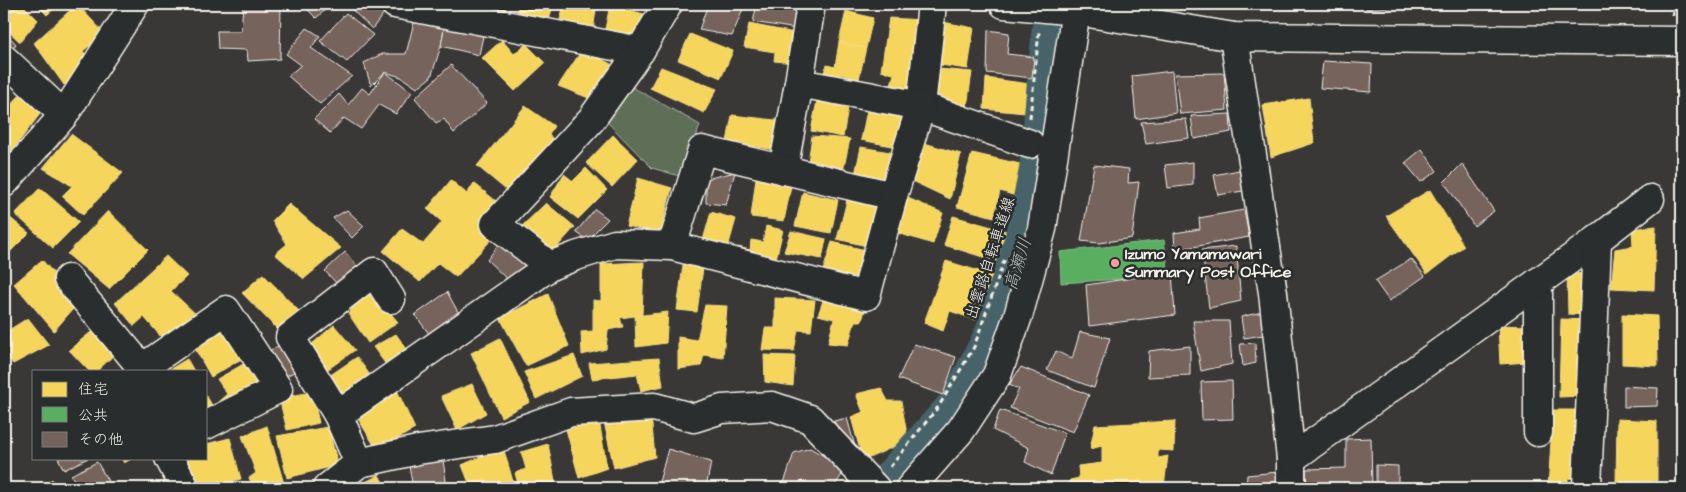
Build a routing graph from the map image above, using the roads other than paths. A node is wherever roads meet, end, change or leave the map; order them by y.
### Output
1 (135, 4) edge
2 (395, 4) edge
3 (668, 4) edge
4 (811, 4) edge
5 (932, 4) edge
6 (1004, 4) edge
7 (1077, 7) edge
8 (1234, 37) junction
9 (1682, 41) edge
10 (640, 51) junction
11 (4, 59) edge
12 (799, 83) junction
13 (921, 106) junction
14 (64, 115) junction
15 (1030, 144) road end
16 (782, 170) junction
17 (4, 183) edge
18 (893, 196) junction
19 (1650, 199) dead end
20 (1597, 240) junction
21 (672, 246) junction
22 (550, 266) junction
23 (68, 280) dead end
24 (1538, 282) junction
25 (391, 299) dead end
26 (140, 369) edge
27 (338, 415) junction
28 (208, 424) edge
29 (1538, 432) dead end
30 (1291, 459) junction
31 (170, 460) edge
32 (359, 464) junction
33 (875, 487) edge
34 (185, 488) edge
35 (327, 488) edge
36 (910, 488) edge
37 (1291, 488) edge
38 (1587, 488) edge

1 - 14 street
2 - 10 street
3 - 10 street
4 - 12 street
5 - 13 street
6 - 7 street
7 - 8 street
7 - 36 street
8 - 9 street
8 - 30 street
10 - 22 street
11 - 14 street
12 - 13 street
12 - 16 street
13 - 15 street
13 - 18 street
14 - 17 street
16 - 18 street
16 - 21 street
18 - 21 street
19 - 20 street
20 - 24 street
20 - 38 street
21 - 22 street
22 - 27 street
23 - 26 street
24 - 29 street
24 - 30 street
25 - 27 street
26 - 28 street
27 - 32 street
30 - 37 street
31 - 34 street
32 - 33 street
32 - 35 street

